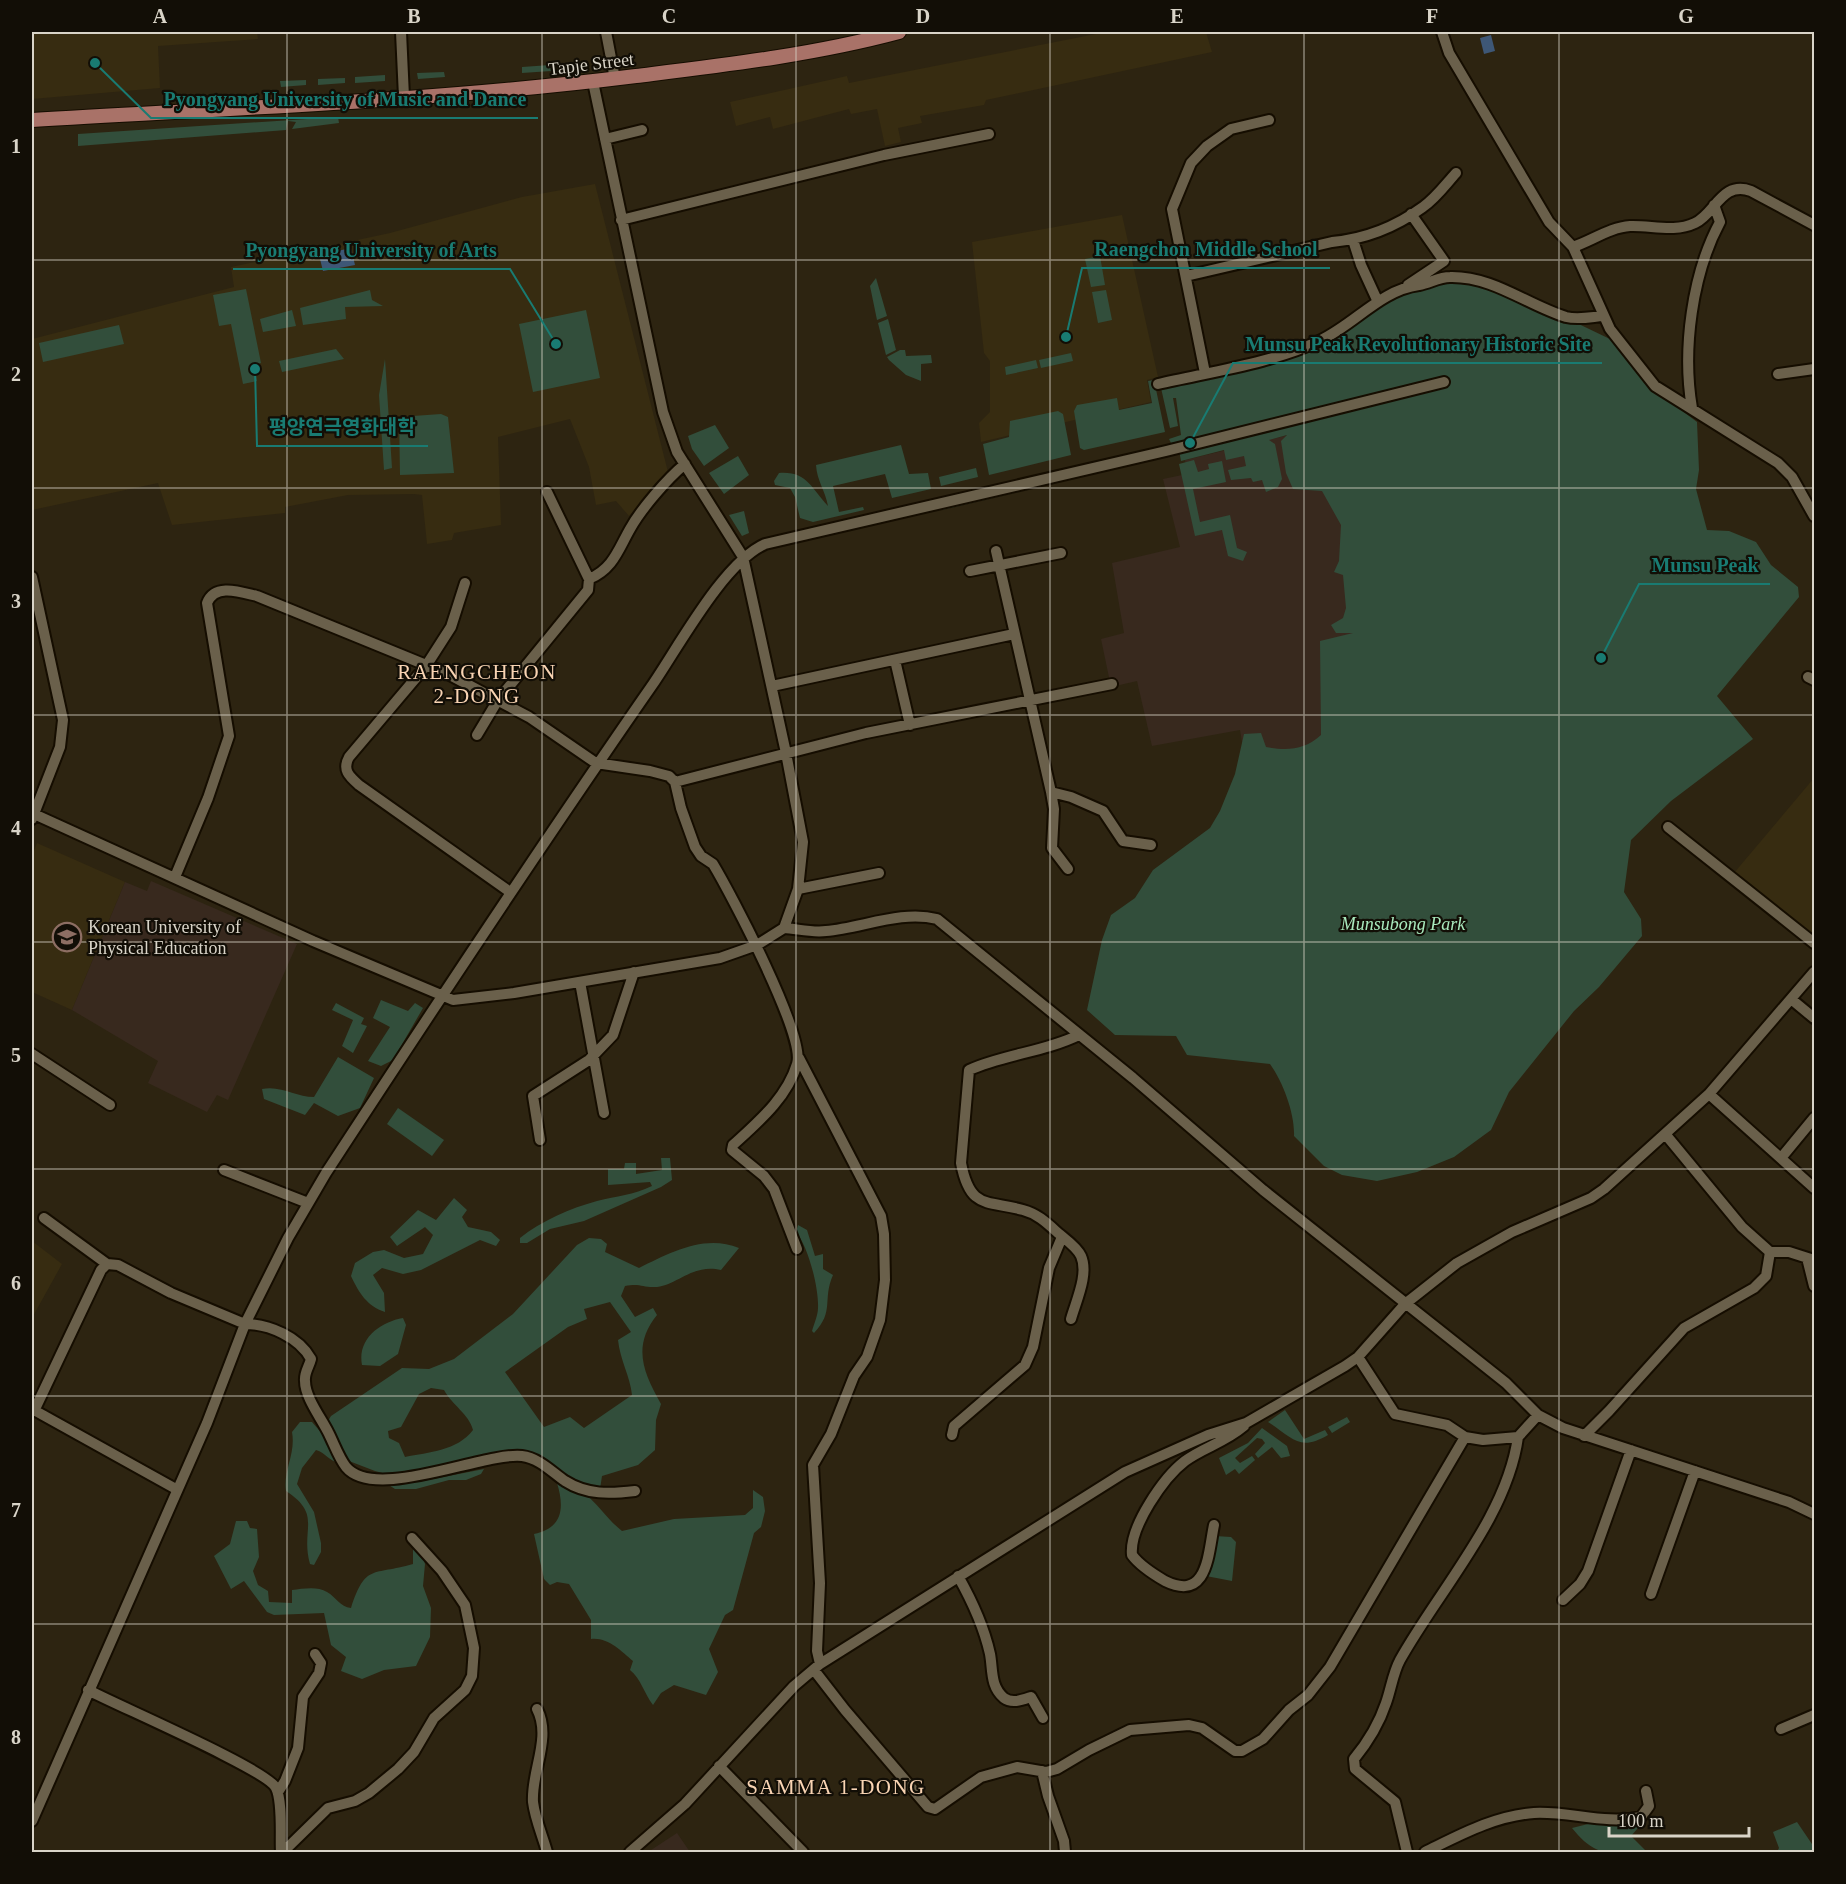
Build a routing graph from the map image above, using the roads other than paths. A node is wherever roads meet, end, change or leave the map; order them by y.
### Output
1 (400, 32) edge
2 (606, 32) edge
3 (899, 32) edge
4 (1442, 32) edge
5 (615, 79) junction
6 (593, 82) junction
7 (404, 97) junction
8 (32, 120) edge
9 (1269, 120) dead end
10 (642, 130) dead end
11 (989, 134) dead end
12 (605, 139) junction
13 (1456, 173) dead end
14 (1714, 205) junction
15 (1411, 214) junction
16 (621, 220) junction
17 (1815, 225) edge
18 (1353, 240) junction
19 (1573, 247) junction
20 (1186, 276) junction
21 (1408, 285) junction
22 (1378, 302) junction
23 (1603, 316) junction
24 (1815, 369) edge
25 (1205, 373) junction
26 (1778, 374) dead end
27 (1444, 382) dead end
28 (1158, 384) dead end
29 (1692, 408) junction
30 (685, 464) junction
31 (547, 492) dead end
32 (1815, 516) edge
33 (996, 551) dead end
34 (1061, 553) dead end
35 (743, 557) junction
36 (999, 566) junction
37 (970, 571) dead end
38 (32, 578) edge
39 (589, 579) junction
40 (465, 583) dead end
41 (1014, 634) junction
42 (895, 660) junction
43 (426, 666) junction
44 (1112, 684) dead end
45 (772, 686) junction
46 (498, 700) junction
47 (1029, 700) junction
48 (910, 725) junction
49 (477, 735) dead end
50 (786, 753) junction
51 (596, 763) junction
52 (675, 782) junction
53 (1051, 792) junction
54 (33, 816) edge
55 (1668, 827) dead end
56 (1151, 845) dead end
57 (1068, 869) dead end
58 (879, 873) dead end
59 (175, 877) junction
60 (798, 889) junction
61 (510, 892) junction
62 (784, 928) junction
63 (1815, 943) edge
64 (757, 945) junction
65 (634, 972) junction
66 (1815, 972) edge
67 (580, 982) junction
68 (441, 996) junction
69 (1791, 999) junction
70 (1815, 1018) edge
71 (1079, 1035) junction
72 (32, 1054) edge
73 (593, 1055) junction
74 (799, 1058) junction
75 (1709, 1094) junction
76 (111, 1105) dead end
77 (604, 1113) dead end
78 (1815, 1118) edge
79 (1666, 1135) junction
80 (540, 1140) dead end
81 (1781, 1158) junction
82 (224, 1170) dead end
83 (1815, 1188) edge
84 (308, 1203) junction
85 (44, 1218) dead end
86 (1062, 1237) junction
87 (797, 1249) dead end
88 (1770, 1252) junction
89 (1811, 1259) edge
90 (107, 1264) junction
91 (1815, 1286) edge
92 (1405, 1304) junction
93 (1071, 1319) dead end
94 (245, 1324) junction
95 (1358, 1357) junction
96 (33, 1410) edge
97 (1538, 1415) junction
98 (1246, 1424) junction
99 (952, 1435) dead end
100 (1584, 1436) junction
101 (1464, 1437) junction
102 (1518, 1437) junction
103 (1631, 1450) junction
104 (1695, 1471) junction
105 (176, 1490) junction
106 (635, 1491) dead end
107 (1815, 1514) edge
108 (1214, 1525) dead end
109 (412, 1538) dead end
110 (958, 1576) junction
111 (1651, 1594) dead end
112 (1563, 1600) dead end
113 (315, 1654) dead end
114 (817, 1667) junction
115 (88, 1690) junction
116 (537, 1709) dead end
117 (1815, 1714) edge
118 (1043, 1718) dead end
119 (1781, 1729) dead end
120 (719, 1766) junction
121 (1042, 1771) junction
122 (1646, 1791) dead end
123 (278, 1792) junction
124 (32, 1821) edge
125 (282, 1852) edge
126 (547, 1852) edge
127 (630, 1852) edge
128 (803, 1852) edge
129 (1065, 1852) edge
130 (1407, 1852) edge
131 (1425, 1852) edge

1 - 7 street
2 - 5 street
3 - 5 main road, Tapje Street
4 - 19 street
5 - 6 main road, Tapje Street
6 - 7 main road, Tapje Street
6 - 12 street
7 - 8 main road, Tapje Street
9 - 20 street
10 - 12 street
11 - 16 street
12 - 16 street
13 - 15 street
14 - 17 street
14 - 19 street
14 - 29 street
15 - 18 street
15 - 21 street
16 - 30 street
18 - 20 street
18 - 22 street
19 - 23 street
20 - 25 street
21 - 22 street
21 - 23 street
22 - 25 street
23 - 29 street
24 - 26 street
25 - 28 street
27 - 35 street
29 - 32 street
30 - 35 street
30 - 39 street
31 - 39 street
33 - 36 street
34 - 36 street
35 - 45 street
35 - 51 street
36 - 37 street
36 - 41 street
38 - 54 street
39 - 46 street
40 - 43 street
41 - 42 street
41 - 47 street
42 - 45 street
42 - 48 street
43 - 46 street
43 - 59 street
43 - 61 street
44 - 47 street
45 - 50 street
46 - 49 street
46 - 51 street
47 - 48 street
47 - 53 street
48 - 50 street
50 - 52 street
50 - 60 street
51 - 52 street
51 - 61 street
52 - 64 street
53 - 56 street
53 - 57 street
54 - 59 street
55 - 63 street
58 - 60 street
59 - 68 street
60 - 62 street
61 - 68 street
62 - 64 street
62 - 71 street
64 - 65 street
64 - 74 street
65 - 67 street
65 - 73 street
66 - 69 street
67 - 68 street
67 - 73 street
68 - 84 street
69 - 70 street
69 - 75 street
71 - 86 street
71 - 92 street
72 - 76 street
73 - 77 street
73 - 80 street
74 - 87 street
74 - 114 street
75 - 79 street
75 - 81 street
78 - 81 street
79 - 88 street
79 - 92 street
81 - 83 street
82 - 84 street
84 - 94 street
85 - 90 street
86 - 93 street
86 - 99 street
88 - 89 street
88 - 100 street
89 - 91 street
90 - 94 street
90 - 96 street
92 - 95 street
92 - 97 street
94 - 105 street
94 - 106 street
95 - 98 street
95 - 101 street
96 - 105 street
97 - 100 street
97 - 102 street
98 - 108 street
98 - 110 street
100 - 103 street
101 - 102 street
101 - 121 street
102 - 130 street
103 - 104 street
103 - 112 street
104 - 107 street
104 - 111 street
105 - 115 street
109 - 125 street
110 - 114 street
110 - 118 street
113 - 123 street
114 - 120 street
114 - 121 street
115 - 123 street
115 - 124 street
116 - 126 street
117 - 119 street
120 - 127 street
120 - 128 street
121 - 129 street
122 - 131 street
123 - 125 street

